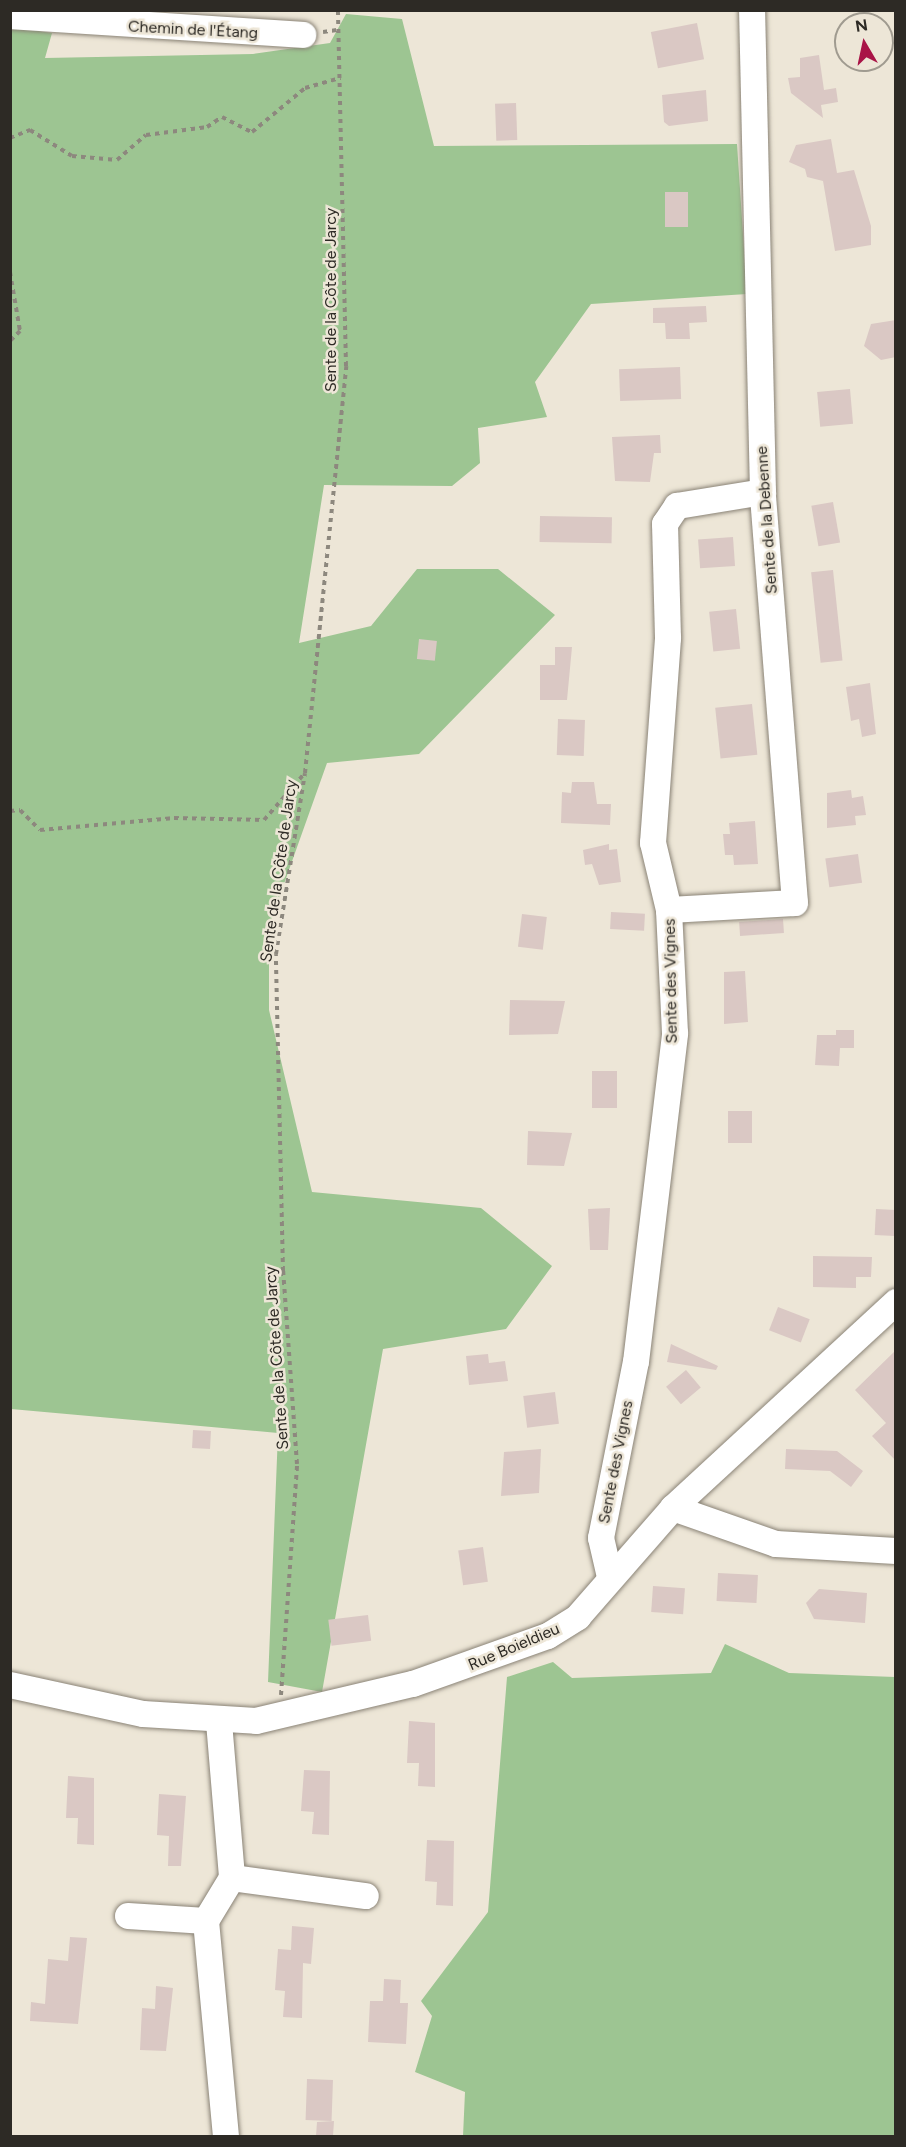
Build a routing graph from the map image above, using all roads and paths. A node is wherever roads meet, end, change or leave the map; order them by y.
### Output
1 (338, 10) edge
2 (752, 10) edge
3 (10, 16) edge
4 (303, 35) dead end
5 (341, 78) junction
6 (10, 138) edge
7 (10, 272) edge
8 (10, 341) edge
9 (763, 492) junction
10 (305, 773) junction
11 (10, 812) edge
12 (669, 910) junction
13 (896, 1302) edge
14 (673, 1508) junction
15 (896, 1551) edge
16 (610, 1577) junction
17 (10, 1685) edge
18 (285, 1717) junction
19 (219, 1722) junction
20 (232, 1878) junction
21 (366, 1896) dead end
22 (128, 1916) dead end
23 (206, 1921) junction
24 (226, 2136) edge

1 - 5 path, Sente de la Côte de Jarcy
2 - 9 street, Sente de la Debenne
3 - 4 street, Chemin de l'Étang
5 - 6 path
5 - 10 path, Sente de la Côte de Jarcy
7 - 8 path
9 - 12 street, Sente des Vignes
9 - 12 street, Sente de la Debenne
10 - 11 path
10 - 18 path, Sente de la Côte de Jarcy
12 - 16 street, Sente des Vignes
13 - 14 street, Rue Boieldieu
14 - 15 street
14 - 16 street, Rue Boieldieu
16 - 18 street, Rue Boieldieu
17 - 19 street, Rue Boieldieu
18 - 19 street, Rue Boieldieu
19 - 20 street
20 - 21 street
20 - 23 street
22 - 23 street
23 - 24 street

